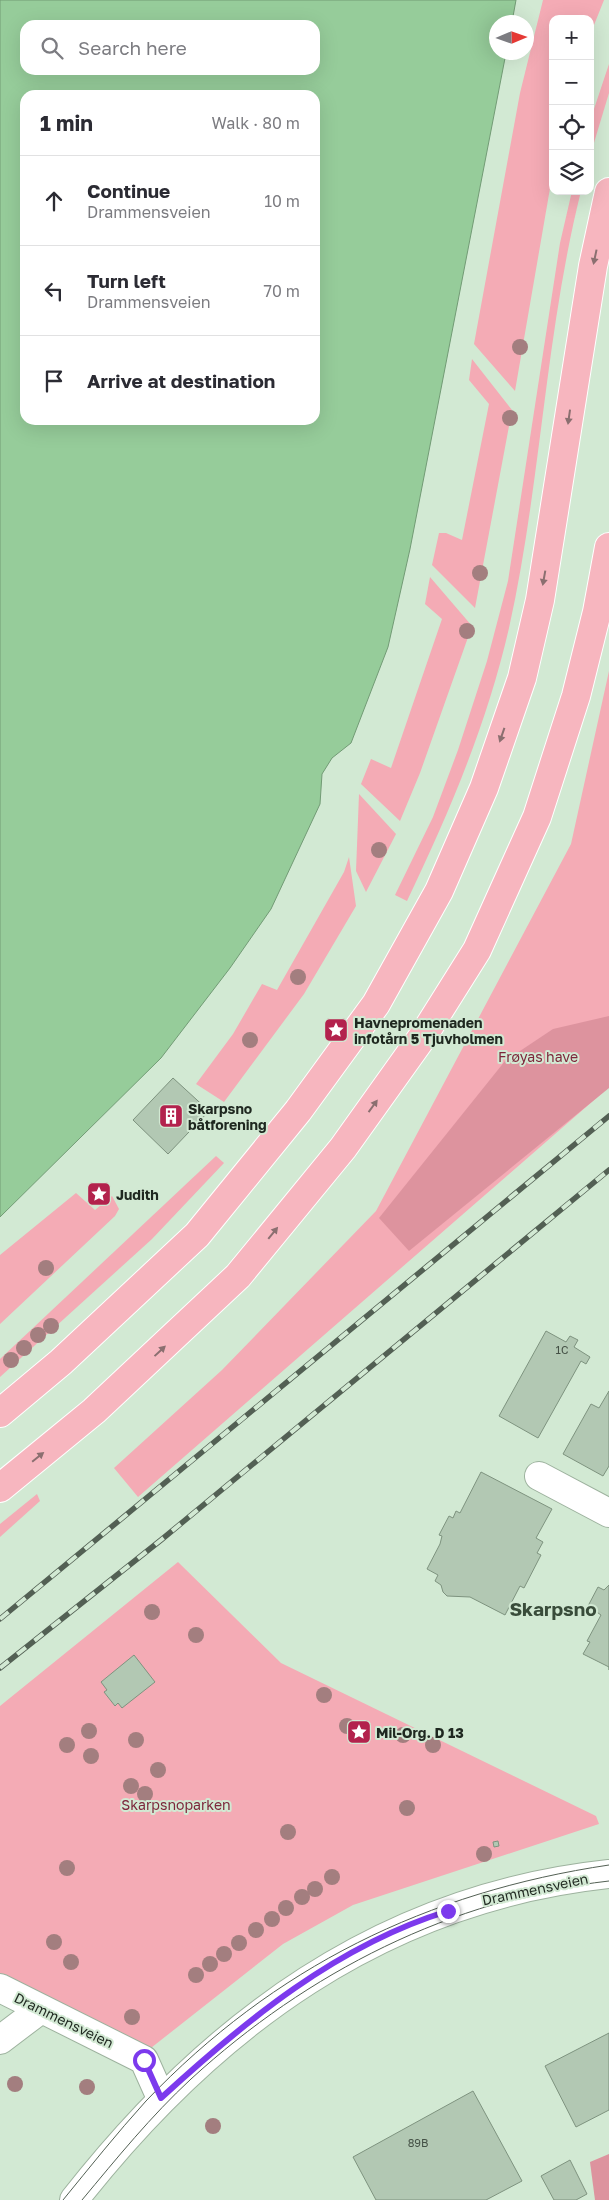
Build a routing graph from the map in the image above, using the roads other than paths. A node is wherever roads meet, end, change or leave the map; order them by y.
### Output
1 (609, 192) edge
2 (609, 547) edge
3 (0, 1413) edge
4 (539, 1476) dead end
5 (0, 1488) edge
6 (609, 1513) edge
7 (609, 1874) edge
8 (0, 1988) edge
9 (41, 2009) junction
10 (0, 2040) edge
11 (161, 2098) junction
12 (95, 2174) junction
13 (54, 2200) edge
14 (74, 2200) edge

1 -> 3 highway
5 -> 2 highway
4 - 6 street
7 - 11 street, Drammensveien
8 - 9 street, Drammensveien
9 - 10 street
9 - 11 street, Drammensveien
11 - 12 street, Drammensveien
12 - 13 street, Drammensveien
12 - 14 street, Drammensveien

